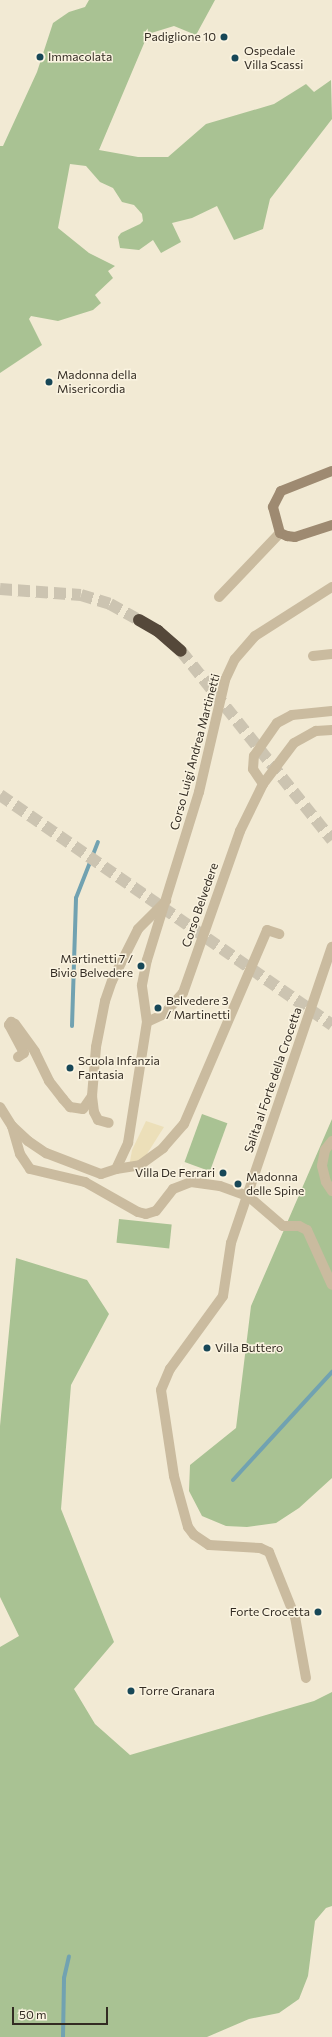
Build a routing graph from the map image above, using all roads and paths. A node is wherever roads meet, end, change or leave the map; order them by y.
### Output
1 (332, 471) edge
2 (332, 525) edge
3 (280, 533) junction
4 (332, 587) edge
5 (218, 597) dead end
6 (139, 620) tunnel mouth
7 (181, 651) tunnel mouth
8 (332, 654) edge
9 (313, 656) dead end
10 (332, 711) edge
11 (332, 730) edge
12 (263, 784) junction
13 (167, 899) junction
14 (279, 934) dead end
15 (332, 947) edge
16 (147, 1022) junction
17 (18, 1057) dead end
18 (92, 1096) junction
19 (0, 1107) edge
20 (109, 1123) dead end
21 (12, 1126) junction
22 (332, 1141) edge
23 (116, 1169) junction
24 (332, 1191) edge
25 (248, 1196) junction
26 (332, 1285) edge
27 (306, 1678) dead end

1 - 3 street
2 - 3 street
3 - 5 street
4 - 13 street, Corso Luigi Andrea Martinetti
6 - 7 highway
8 - 9 street
10 - 12 street
11 - 12 street, Corso Belvedere
12 - 16 street, Corso Belvedere
13 - 16 street, Corso Luigi Andrea Martinetti
13 - 18 street, Corso Luigi Andrea Martinetti
14 - 23 street
15 - 25 street, Salita al Forte della Crocetta
16 - 23 street, Corso Luigi Andrea Martinetti
17 - 18 street
18 - 20 street, Corso Luigi Andrea Martinetti
19 - 21 street
21 - 23 street
21 - 25 street
22 - 24 street
25 - 26 street
25 - 27 street, Salita al Forte della Crocetta

